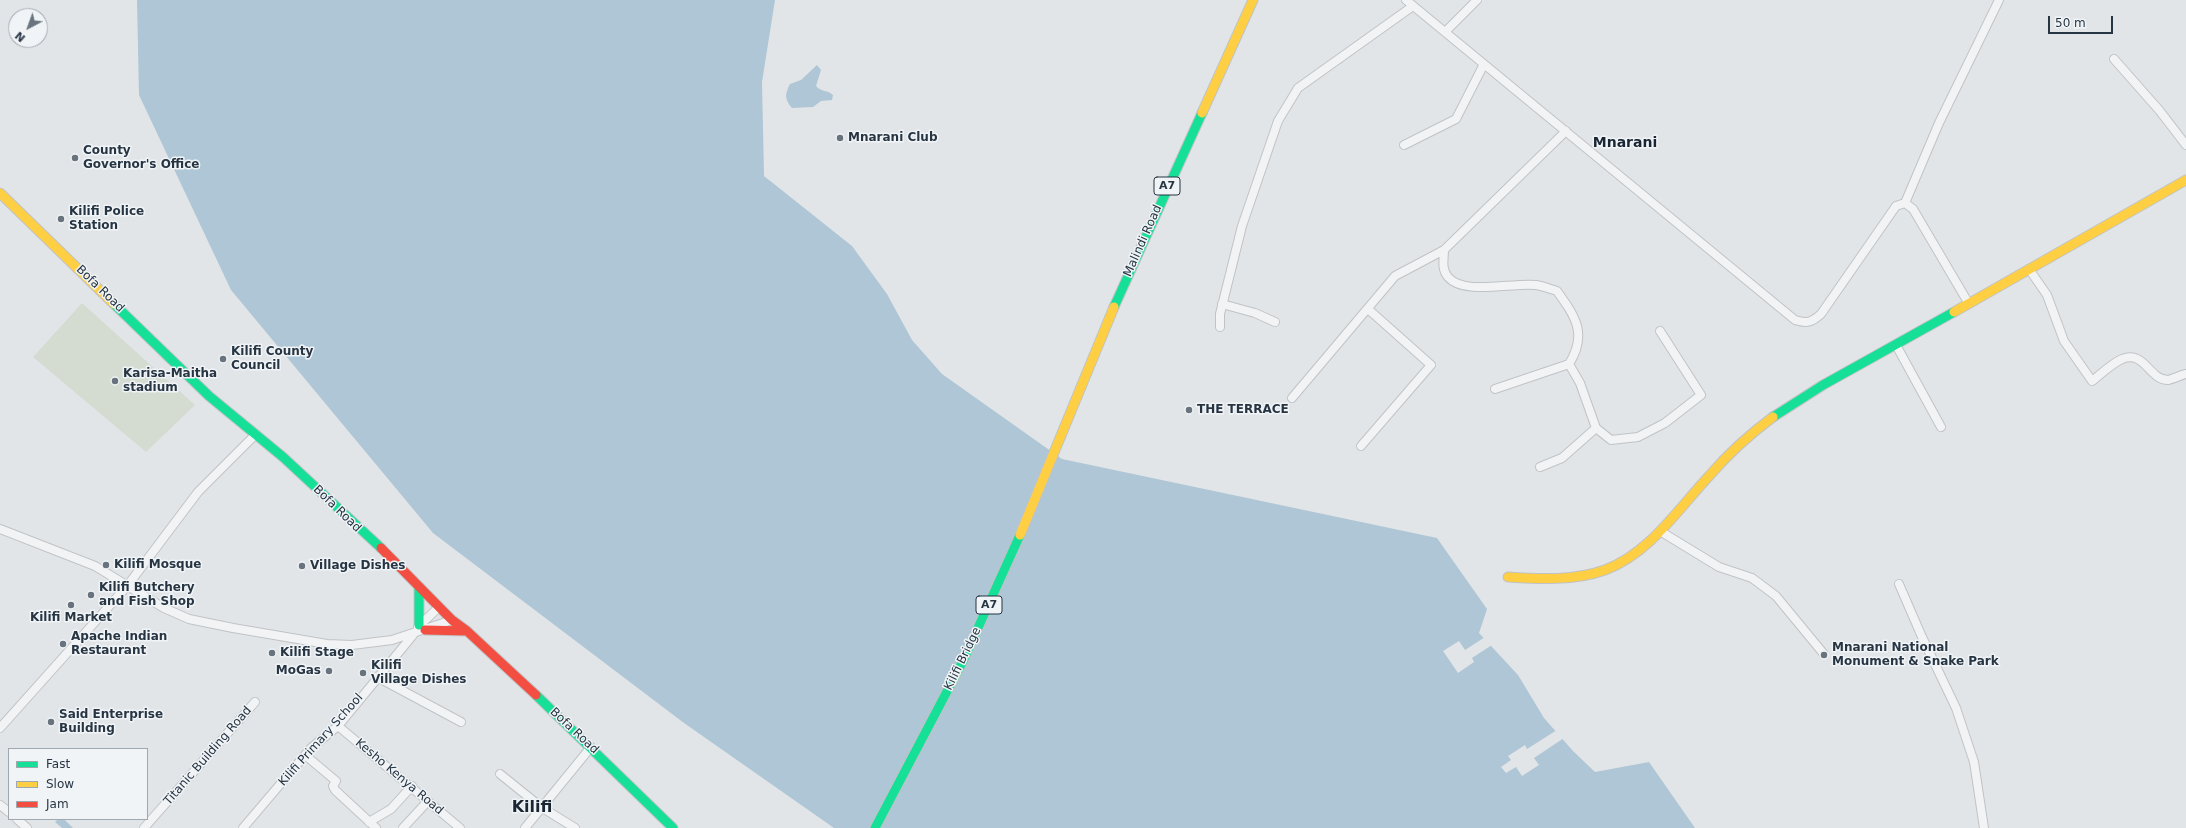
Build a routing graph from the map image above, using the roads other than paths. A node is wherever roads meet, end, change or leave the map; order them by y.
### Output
1 (1253, 0) edge
2 (1477, 0) edge
3 (1999, 0) edge
4 (1410, 2) edge
5 (1445, 32) junction
6 (2114, 59) dead end
7 (1484, 64) junction
8 (1566, 131) junction
9 (2186, 145) edge
10 (1404, 146) dead end
11 (2186, 180) edge
12 (0, 193) edge
13 (1905, 203) junction
14 (1444, 250) junction
15 (2029, 269) junction
16 (1222, 304) junction
17 (1969, 304) junction
18 (1368, 309) junction
19 (1275, 322) dead end
20 (1220, 327) dead end
21 (1660, 331) dead end
22 (1896, 345) junction
23 (1570, 364) junction
24 (1085, 374) joint
25 (2186, 374) edge
26 (1495, 389) dead end
27 (1292, 398) dead end
28 (1941, 427) dead end
29 (1596, 428) junction
30 (256, 434) junction
31 (1360, 446) dead end
32 (1540, 467) dead end
33 (0, 528) edge
34 (1660, 531) junction
35 (1508, 577) dead end
36 (1899, 584) dead end
37 (128, 585) junction
38 (419, 587) junction
39 (439, 607) junction
40 (452, 620) junction
41 (422, 628) junction
42 (467, 630) junction
43 (410, 635) junction
44 (1823, 653) dead end
45 (377, 677) junction
46 (255, 702) dead end
47 (461, 722) dead end
48 (338, 726) junction
49 (0, 728) edge
50 (591, 747) junction
51 (306, 755) junction
52 (500, 774) dead end
53 (412, 786) junction
54 (428, 801) junction
55 (0, 804) edge
56 (541, 807) junction
57 (8, 811) edge
58 (18, 820) edge
59 (369, 822) junction
60 (27, 828) edge
61 (144, 828) edge
62 (243, 828) edge
63 (376, 828) edge
64 (403, 828) edge
65 (460, 828) edge
66 (524, 828) edge
67 (575, 828) edge
68 (673, 828) edge
69 (875, 828) edge
70 (1984, 828) edge

1 - 24 main road, Malindi Road / A7
2 - 5 street
3 - 13 street
4 - 5 street
4 - 16 street
5 - 7 street
6 - 9 street
7 - 8 street
7 - 10 street
8 - 13 street
8 - 14 street
11 - 15 main road
12 - 30 main road, Bofa Road
13 - 17 street
14 - 18 street
14 - 23 street
15 - 17 main road
15 - 25 street
16 - 19 street
16 - 20 street
17 - 22 main road
18 - 27 street
18 - 31 street
21 - 29 street
22 - 28 street
22 - 34 main road
23 - 26 street
23 - 29 street
24 - 69 main road, Kilifi Bridge / A7
29 - 32 street
30 - 37 street
30 - 38 main road, Bofa Road
33 - 37 street
34 - 35 main road
34 - 44 street
36 - 70 street
37 - 43 street
37 - 49 street
38 - 39 main road, Bofa Road
38 - 41 main road
39 - 40 main road, Bofa Road
39 - 41 street, Kilifi Primary School
40 - 41 street
40 - 42 main road, Bofa Road
41 - 42 main road
41 - 43 street, Kilifi Primary School
42 - 50 main road, Bofa Road
43 - 45 street, Kilifi Primary School
45 - 47 street
45 - 48 street, Kilifi Primary School
46 - 61 street, Titanic Building Road
48 - 51 street, Kilifi Primary School
48 - 53 street, Kesho Kenya Road
50 - 56 street
50 - 68 main road, Bofa Road
51 - 59 street
51 - 62 street, Kilifi Primary School
52 - 56 street
53 - 54 street, Kesho Kenya Road
53 - 59 street
54 - 64 street
54 - 65 street, Kesho Kenya Road
55 - 57 street
56 - 66 street
56 - 67 street
58 - 60 street
59 - 63 street

